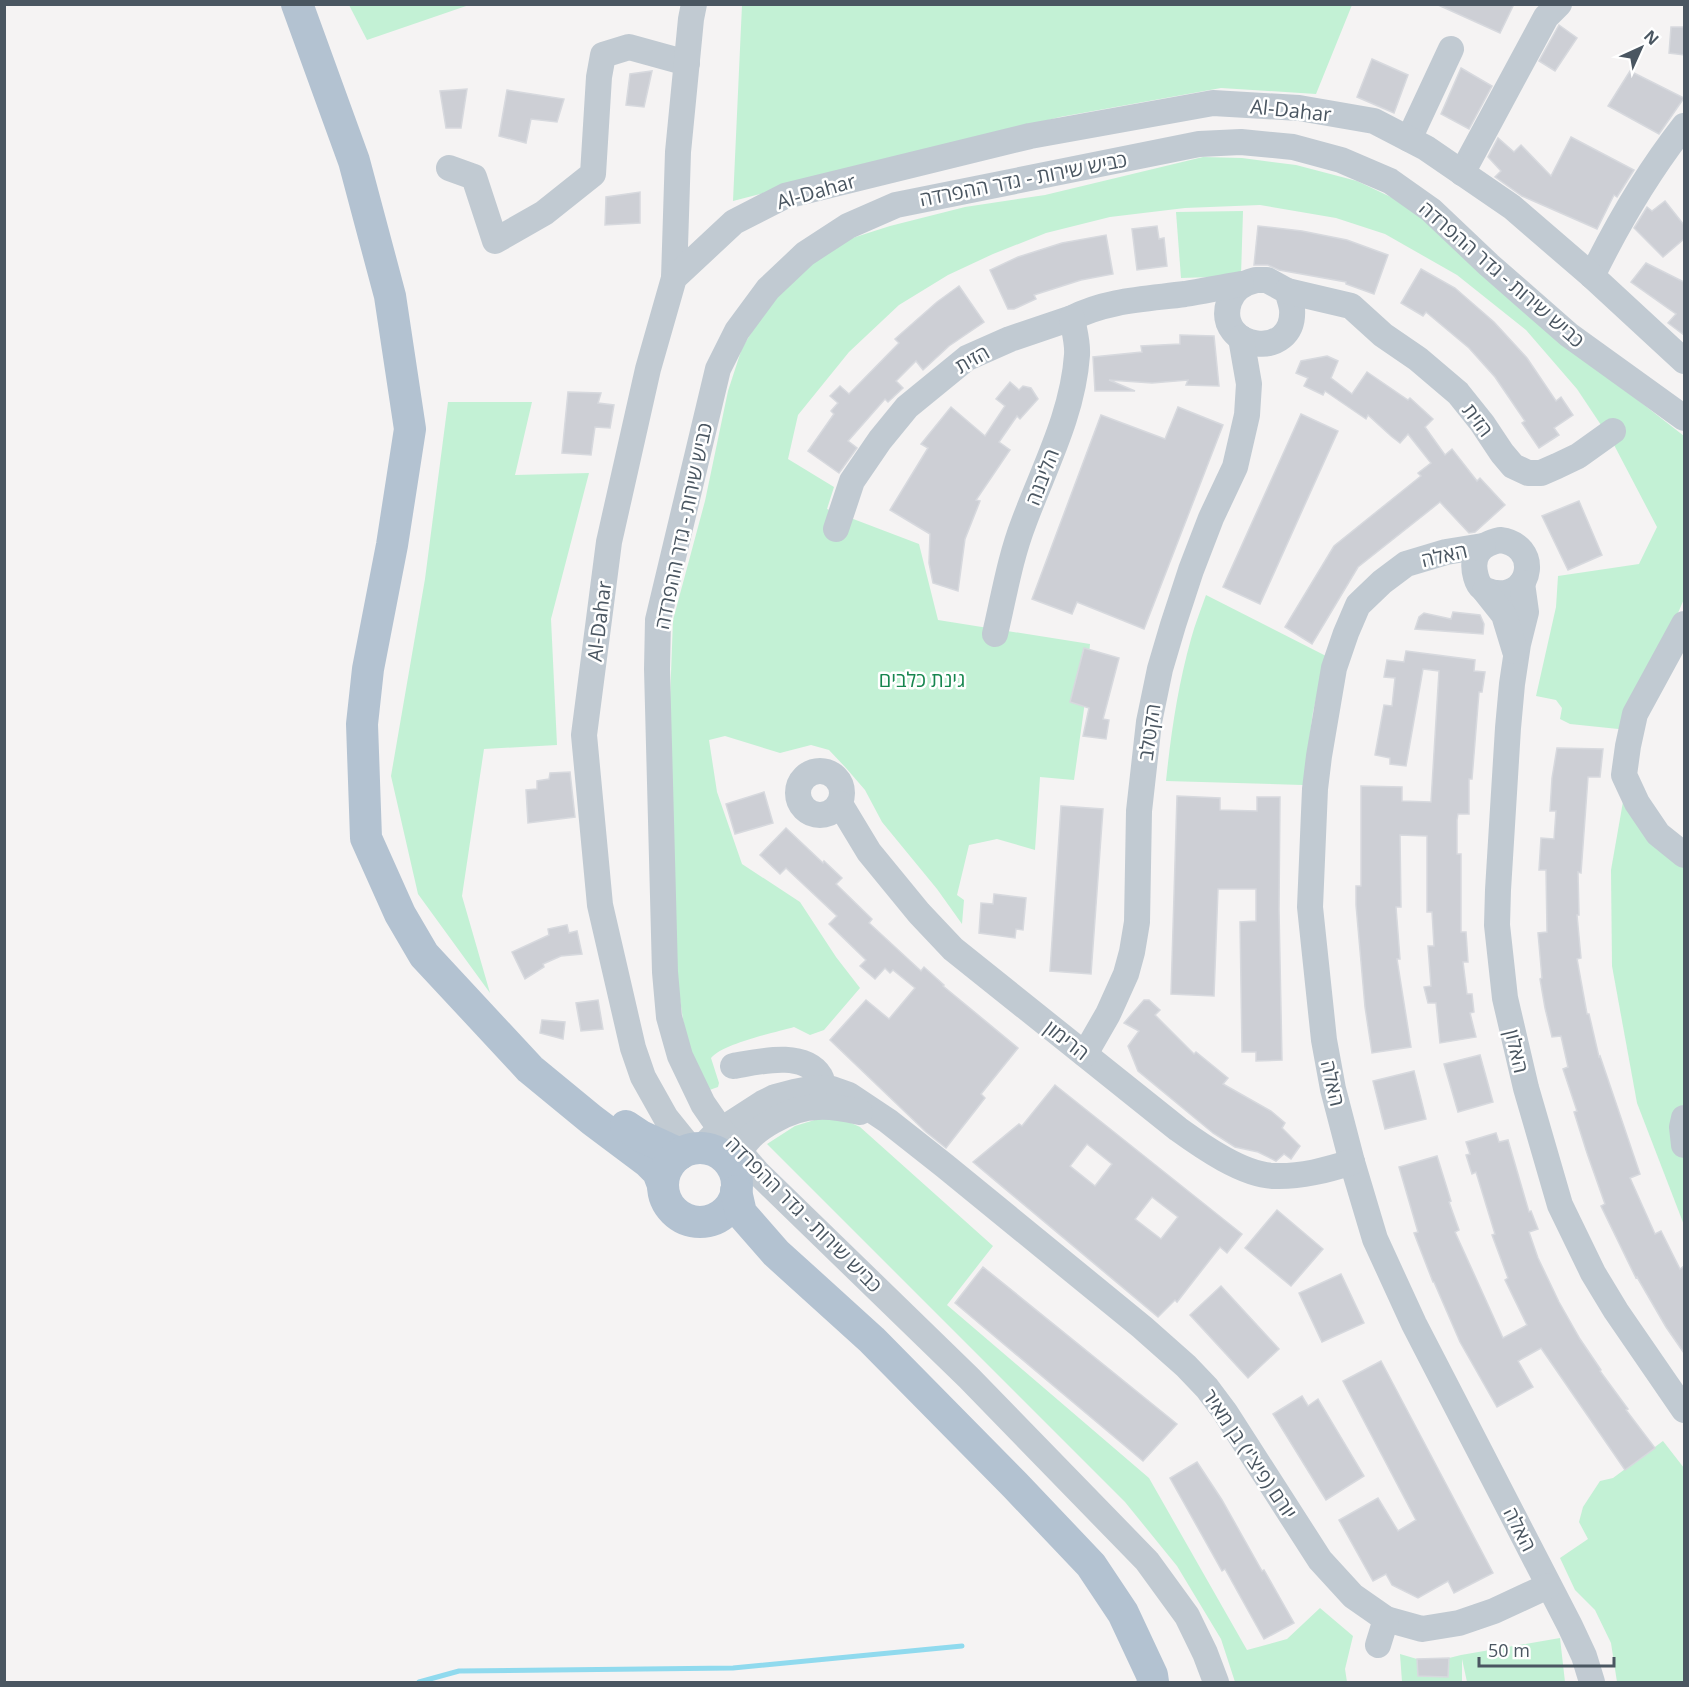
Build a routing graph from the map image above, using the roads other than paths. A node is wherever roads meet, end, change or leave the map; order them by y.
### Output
1 (297, 4) edge
2 (694, 4) edge
3 (1559, 4) edge
4 (1451, 49) dead end
5 (687, 63) junction
6 (1684, 126) edge
7 (1409, 139) junction
8 (449, 168) dead end
9 (1462, 173) junction
10 (1592, 276) junction
11 (674, 278) junction
12 (1241, 284) junction
13 (1287, 291) junction
14 (1185, 294) junction
15 (1351, 306) junction
16 (1072, 318) junction
17 (1236, 332) junction
18 (1281, 334) junction
19 (1684, 361) edge
20 (1247, 415) junction
21 (1684, 418) edge
22 (1613, 431) dead end
23 (836, 529) dead end
24 (1483, 546) junction
25 (1406, 564) junction
26 (1522, 583) junction
27 (1482, 588) junction
28 (1684, 624) edge
29 (995, 634) dead end
30 (1516, 654) junction
31 (840, 804) dead end
32 (1684, 855) edge
33 (465, 999) junction
34 (1085, 1054) junction
35 (733, 1066) dead end
36 (825, 1098) junction
37 (1684, 1118) edge
38 (699, 1145) junction
39 (1684, 1145) edge
40 (1352, 1162) junction
41 (737, 1173) junction
42 (663, 1185) junction
43 (718, 1216) junction
44 (776, 1252) junction
45 (1684, 1410) edge
46 (1548, 1586) junction
47 (1386, 1619) junction
48 (1378, 1645) dead end
49 (1153, 1683) edge
50 (1216, 1683) edge
51 (1592, 1683) edge

1 - 33 main road
2 - 5 street
3 - 9 street
4 - 7 street
5 - 8 street
5 - 11 street
6 - 10 street
7 - 9 street, Al-Dahar
7 - 11 street, Al-Dahar
9 - 10 street, Al-Dahar
10 - 19 street, Al-Dahar
11 - 38 street, Al-Dahar
12 - 13 street
12 - 14 street, הזית
12 - 17 street
13 - 15 street, הזית
13 - 18 street
14 - 16 street, הזית
14 - 17 street, הזית
15 - 18 street
15 - 22 street, הזית
16 - 23 street, הזית
16 - 29 street, הליבנה
17 - 18 street
17 - 20 street, הקטלב
18 - 20 street, הקטלב
20 - 34 street, הקטלב
21 - 38 street, כביש שירות - גדר ההפרדה
24 - 25 street, האלה
24 - 26 street
24 - 27 street
25 - 27 street, האלה
25 - 40 street, האלה
26 - 27 street
26 - 30 street, האלון
27 - 30 street, האלון
28 - 32 street
30 - 45 street, האלון
31 - 34 street, הרימון
33 - 38 main road
33 - 42 main road
34 - 40 street, הרימון
35 - 36 street
36 - 38 street, יורם (פיצ'י) בן מאיר
36 - 41 street, יורם (פיצ'י) בן מאיר
36 - 47 street, יורם (פיצ'י) בן מאיר
37 - 39 street
38 - 41 main road
38 - 42 main road
40 - 46 street, האלה
41 - 43 main road
41 - 44 main road
41 - 50 street, כביש שירות - גדר ההפרדה
42 - 43 main road
43 - 44 main road
44 - 49 main road
46 - 47 street, יורם (פיצ'י) בן מאיר
46 - 51 street, האלה
47 - 48 street

